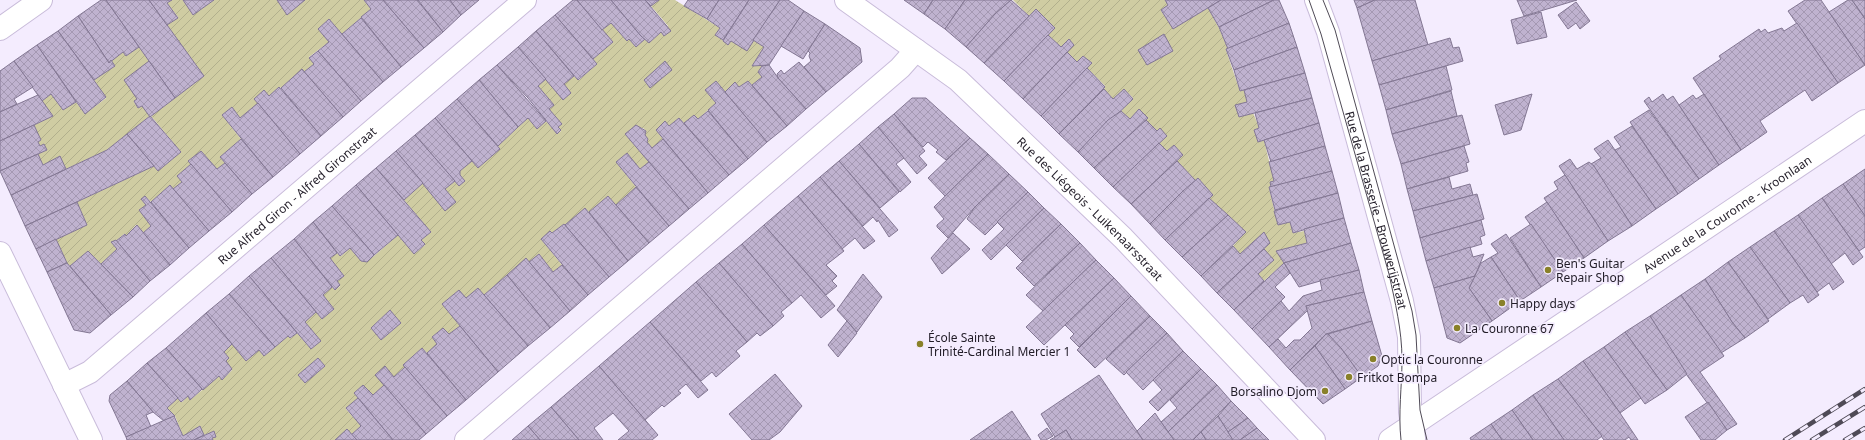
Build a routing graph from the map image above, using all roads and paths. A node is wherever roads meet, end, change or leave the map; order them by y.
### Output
1 (41, 0) edge
2 (525, 0) edge
3 (846, 0) edge
4 (1316, 0) edge
5 (0, 30) edge
6 (916, 50) junction
7 (1865, 121) edge
8 (0, 253) edge
9 (64, 385) junction
10 (1413, 433) edge
11 (91, 440) edge
12 (466, 440) edge
13 (1314, 440) edge
14 (1390, 440) edge

1 - 5 street
2 - 9 street, Rue Alfred Giron - Alfred Gironstraat
3 - 6 street, Rue des Liégeois - Luikenaarsstraat
4 - 10 street, Rue de la Brasserie - Brouwerijstraat
6 - 12 street
6 - 13 street, Rue des Liégeois - Luikenaarsstraat
7 - 10 street, Avenue de la Couronne - Kroonlaan
8 - 9 street
9 - 11 street
10 - 14 street, Avenue de la Couronne - Kroonlaan

